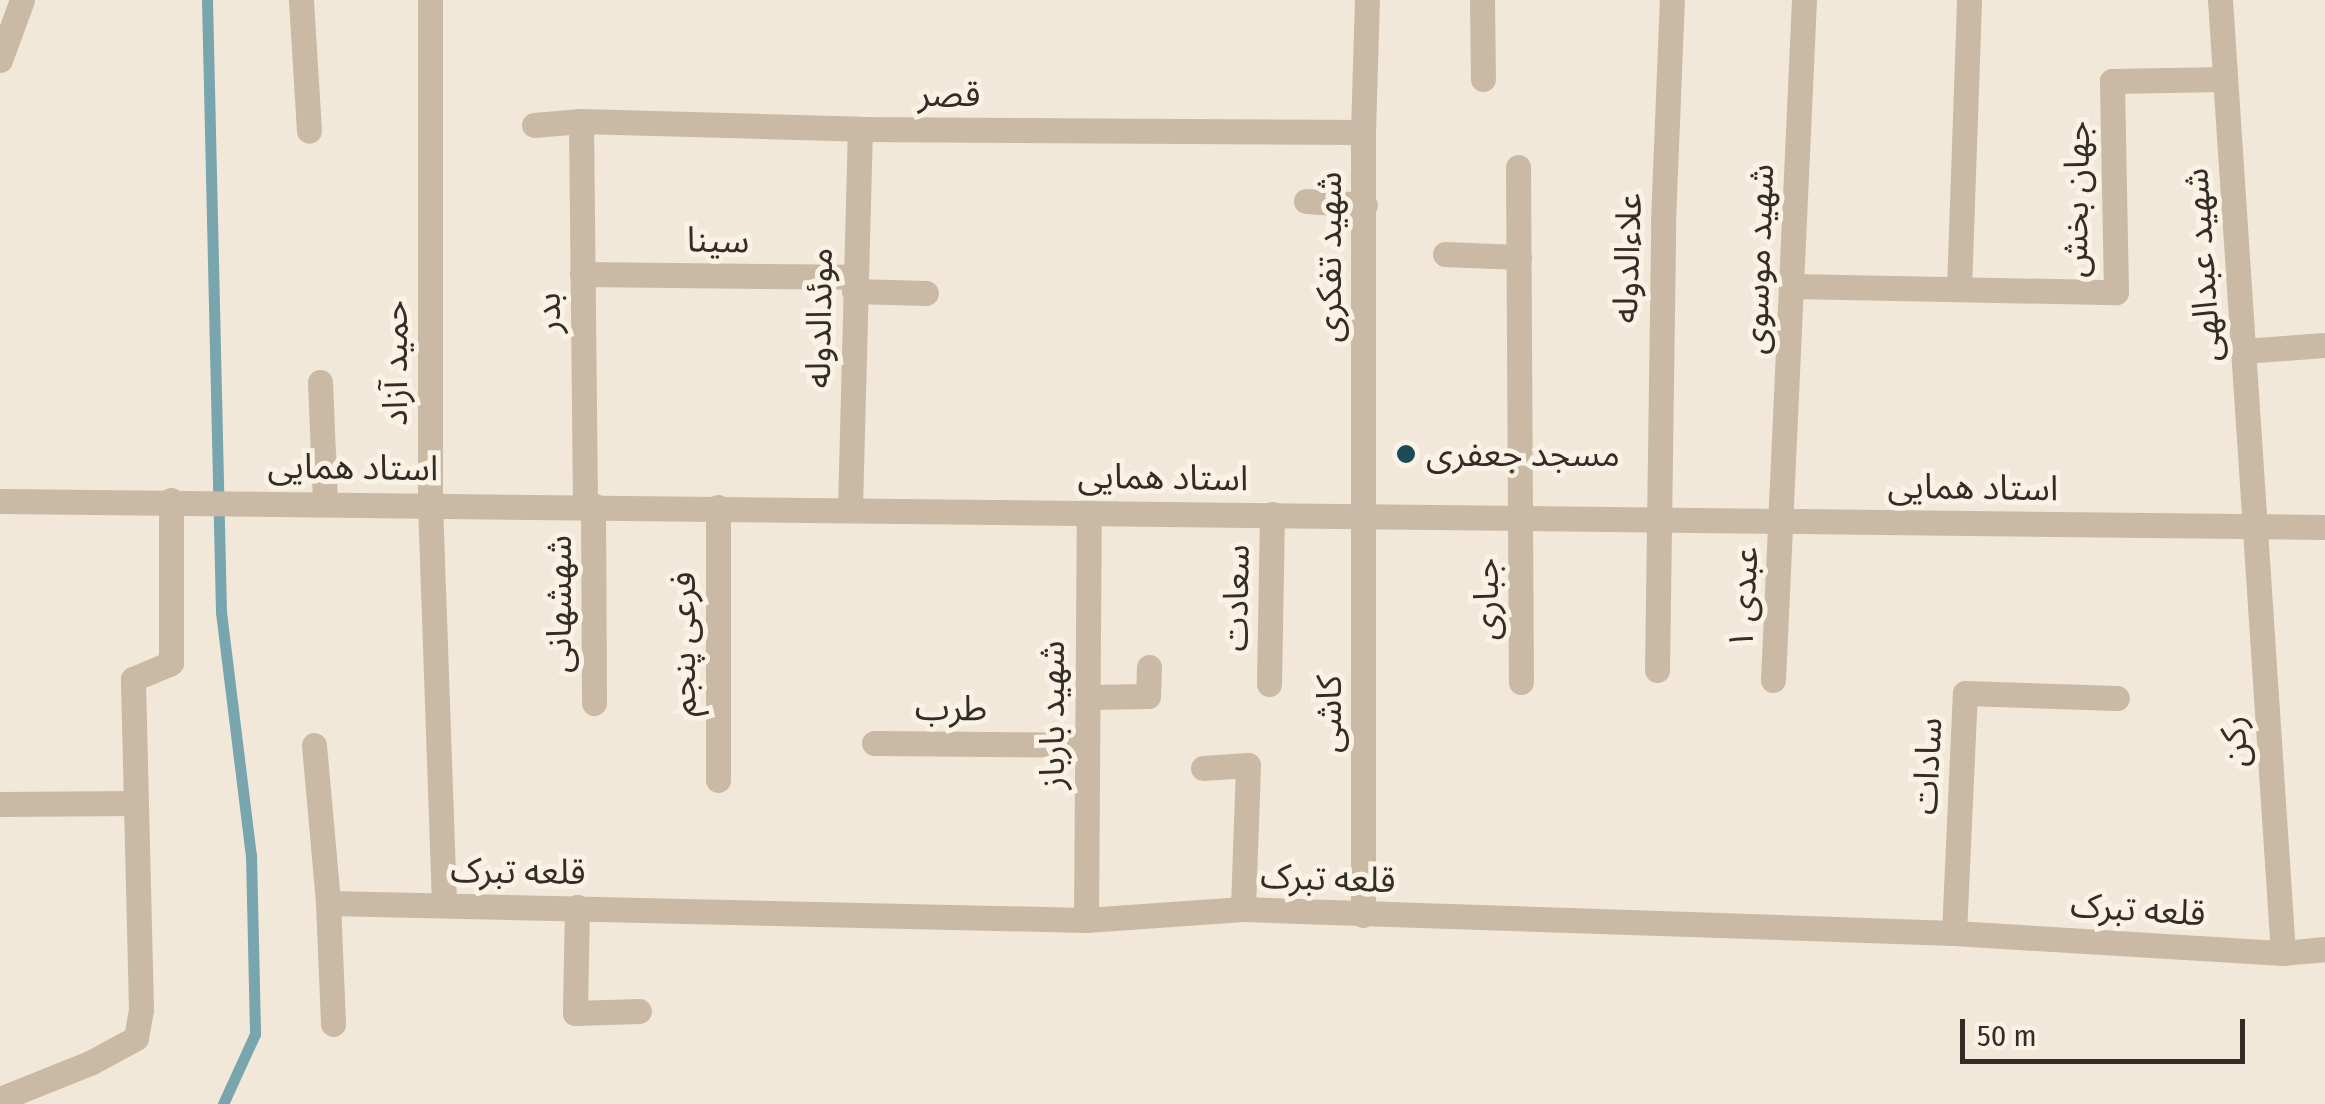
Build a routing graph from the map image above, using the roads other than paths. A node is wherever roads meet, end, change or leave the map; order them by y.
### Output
1 (22, 0) edge
2 (300, 0) edge
3 (430, 0) edge
4 (1367, 0) edge
5 (1482, 0) edge
6 (1672, 0) edge
7 (1804, 0) edge
8 (1969, 0) edge
9 (2220, 0) edge
10 (0, 60) edge
11 (1483, 79) dead end
12 (2225, 79) junction
13 (581, 121) junction
14 (534, 125) dead end
15 (860, 128) junction
16 (309, 132) dead end
17 (1363, 132) junction
18 (1518, 167) dead end
19 (1306, 201) dead end
20 (1365, 204) junction
21 (1446, 254) dead end
22 (1519, 257) junction
23 (582, 274) junction
24 (854, 284) junction
25 (1792, 286) junction
26 (1958, 290) junction
27 (926, 293) dead end
28 (2325, 345) edge
29 (2243, 351) junction
30 (320, 382) dead end
31 (171, 500) junction
32 (0, 501) edge
33 (325, 502) junction
34 (430, 503) junction
35 (589, 505) junction
36 (718, 506) junction
37 (850, 508) junction
38 (1088, 511) junction
39 (1272, 514) junction
40 (1364, 514) junction
41 (1520, 516) junction
42 (1656, 518) junction
43 (1782, 520) junction
44 (2254, 526) junction
45 (2325, 526) edge
46 (1149, 667) dead end
47 (1657, 670) dead end
48 (1773, 680) dead end
49 (1521, 682) dead end
50 (1270, 684) dead end
51 (1088, 697) junction
52 (2117, 698) dead end
53 (594, 703) dead end
54 (874, 743) dead end
55 (314, 745) dead end
56 (1087, 745) junction
57 (1204, 768) dead end
58 (718, 780) dead end
59 (136, 802) junction
60 (0, 804) edge
61 (328, 903) junction
62 (444, 905) junction
63 (577, 907) junction
64 (1243, 909) junction
65 (1363, 915) junction
66 (1086, 920) junction
67 (1954, 933) junction
68 (2325, 950) edge
69 (2283, 953) junction
70 (638, 1012) dead end
71 (333, 1024) dead end
72 (0, 1099) edge

1 - 10 street
2 - 16 street
3 - 34 street, حمید آزاد
4 - 17 street, شهید تفکری
5 - 11 street
6 - 42 street, علاءالدوله
7 - 25 street, شهید موسوی
8 - 26 street
9 - 12 street, شهید عبدالهی
12 - 26 street, جهان بخش
12 - 29 street, شهید عبدالهی
13 - 14 street, قصر
13 - 15 street, قصر
13 - 23 street, بدر
15 - 17 street, قصر
15 - 24 street, موئدالدوله
17 - 20 street, شهید تفکری
18 - 22 street, جباری
19 - 20 street
20 - 40 street, شهید تفکری
21 - 22 street
22 - 41 street, جباری
23 - 24 street, سینا
23 - 35 street, بدر
24 - 27 street, سینا
24 - 37 street, موئدالدوله
25 - 26 street, جهان بخش
25 - 43 street, شهید موسوی
28 - 29 street
29 - 44 street, شهید عبدالهی
30 - 33 street
31 - 32 street, استاد همایی
31 - 33 street, استاد همایی
31 - 59 street
33 - 34 street, استاد همایی
34 - 35 street, استاد همایی
34 - 62 street, حمید آزاد
35 - 36 street, استاد همایی
35 - 53 street, شهشهانی
36 - 37 street, استاد همایی
36 - 58 street, فرعی پنجم
37 - 38 street, استاد همایی
38 - 39 street, استاد همایی
38 - 51 street, شهید بارباز
39 - 40 street, استاد همایی
39 - 50 street, سعادت
40 - 41 street, استاد همایی
40 - 65 street, کاشی
41 - 42 street, استاد همایی
41 - 49 street, جباری
42 - 43 street, استاد همایی
42 - 47 street, علاءالدوله
43 - 44 street, استاد همایی
43 - 48 street, عبدی ۱
44 - 45 street, استاد همایی
44 - 69 street, رکن
46 - 51 street
51 - 56 street, شهید بارباز
52 - 67 street, سادات
54 - 56 street, طرب
55 - 61 street
56 - 66 street, شهید بارباز
57 - 64 street
59 - 60 street
59 - 72 street
61 - 62 street, قلعه تبرک
61 - 71 street
62 - 63 street, قلعه تبرک
63 - 66 street, قلعه تبرک
63 - 70 street
64 - 65 street, قلعه تبرک
64 - 66 street, قلعه تبرک
65 - 67 street, قلعه تبرک
67 - 69 street, قلعه تبرک
68 - 69 street, قلعه تبرک

